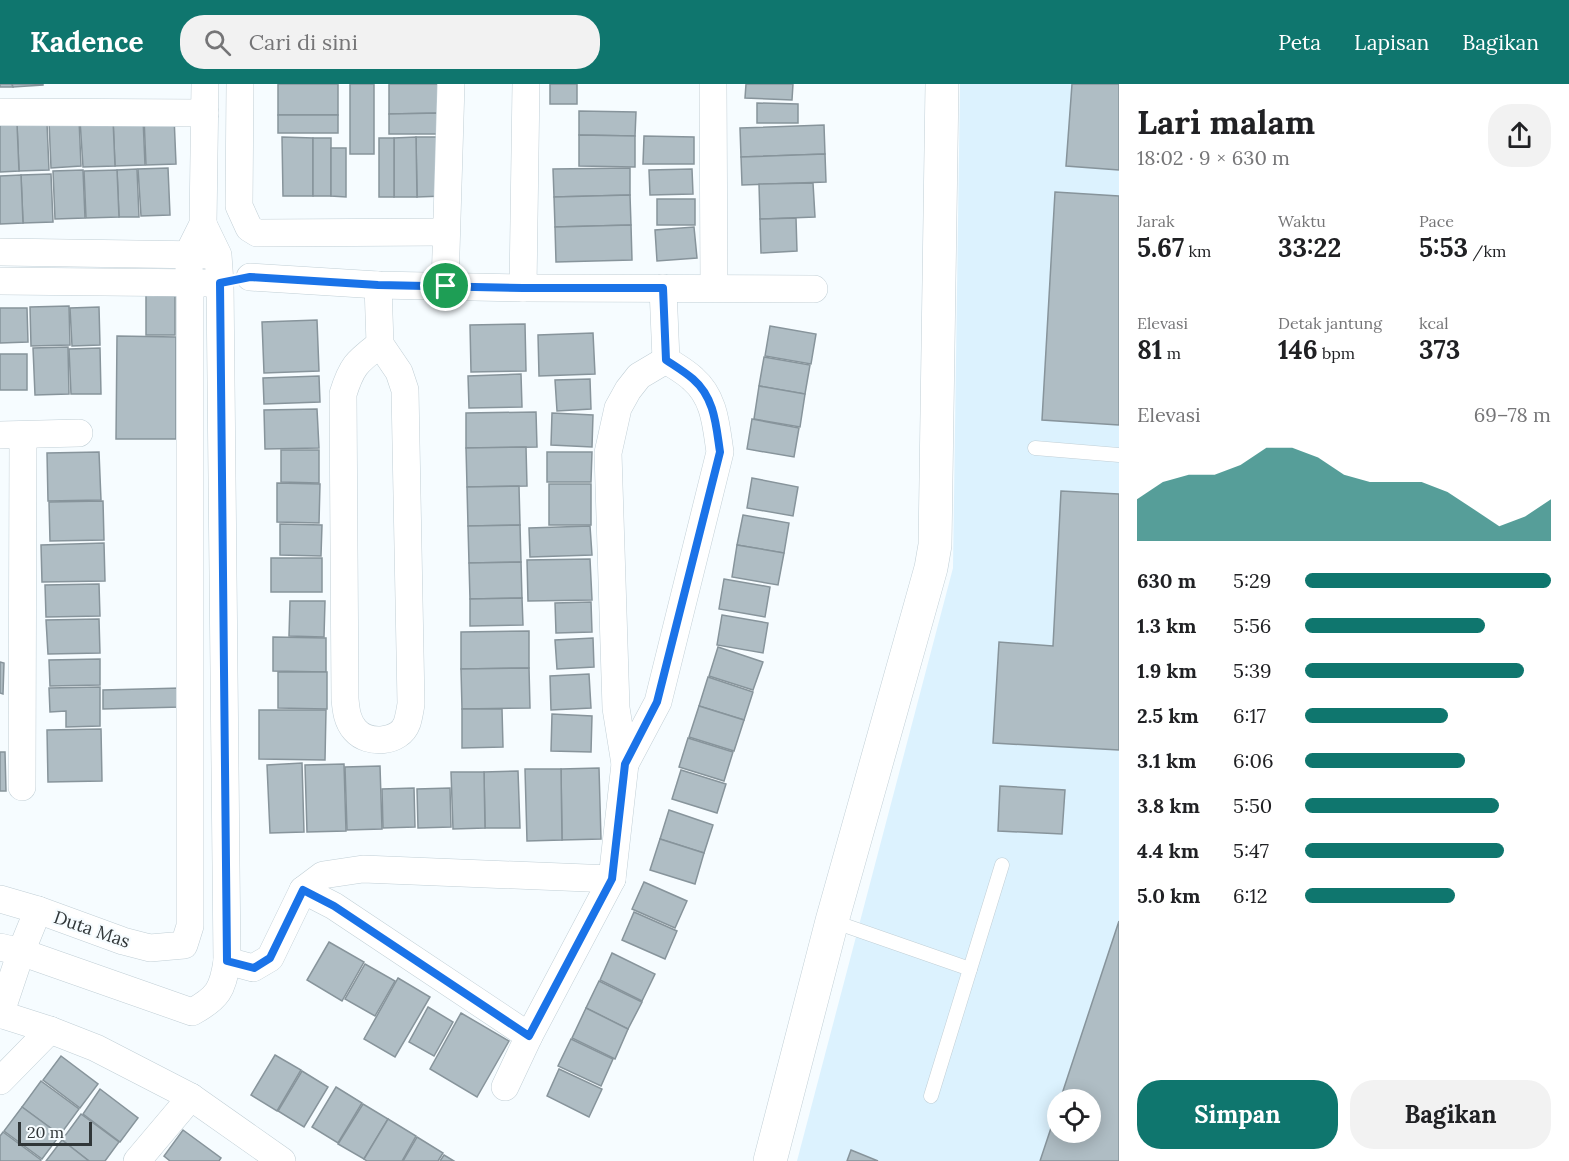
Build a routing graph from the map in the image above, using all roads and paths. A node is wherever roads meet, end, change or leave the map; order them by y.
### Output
1 (205, 84) edge
2 (240, 84) edge
3 (451, 84) edge
4 (526, 84) edge
5 (713, 84) edge
6 (942, 84) edge
7 (0, 112) edge
8 (205, 113) junction
9 (203, 224) junction
10 (446, 232) junction
11 (0, 252) edge
12 (188, 254) junction
13 (218, 255) junction
14 (250, 277) junction
15 (0, 281) edge
16 (190, 283) junction
17 (220, 283) junction
18 (378, 285) junction
19 (446, 286) junction
20 (523, 288) junction
21 (663, 288) junction
22 (714, 288) junction
23 (814, 290) dead end
24 (380, 344) junction
25 (666, 360) junction
26 (79, 433) dead end
27 (11, 435) edge
28 (1035, 448) dead end
29 (1119, 455) edge
30 (12, 574) edge
31 (11, 726) edge
32 (625, 764) junction
33 (22, 787) dead end
34 (1002, 865) dead end
35 (612, 879) junction
36 (303, 890) junction
37 (0, 899) edge
38 (38, 910) junction
39 (832, 921) junction
40 (10, 950) edge
41 (227, 961) junction
42 (970, 969) junction
43 (0, 1015) edge
44 (50, 1029) junction
45 (529, 1036) junction
46 (0, 1081) edge
47 (505, 1087) dead end
48 (931, 1096) dead end
49 (191, 1097) junction
50 (137, 1161) edge
51 (282, 1161) edge
52 (770, 1161) edge

1 - 8 street
2 - 10 street
3 - 10 street
4 - 20 street
5 - 22 street
6 - 39 street
7 - 8 street
8 - 9 street
9 - 12 street
9 - 13 street
10 - 19 street
11 - 12 street
12 - 13 street
12 - 16 street
13 - 14 street
13 - 17 street
14 - 17 street
14 - 18 street
15 - 16 street
16 - 17 street
16 - 38 street, Duta Mas
17 - 41 street
18 - 19 street
18 - 24 street
19 - 20 street
20 - 21 street
21 - 22 street
21 - 25 street
22 - 23 street
24 - 24 street
25 - 32 street
25 - 32 street
26 - 27 street
27 - 30 street
28 - 29 lane
30 - 31 street
31 - 33 street
32 - 35 street
34 - 42 lane
35 - 36 street
35 - 45 street
36 - 41 street
36 - 45 street
37 - 38 street, Duta Mas
38 - 40 street
39 - 42 lane
39 - 52 street
40 - 41 street
40 - 43 street
42 - 48 lane
43 - 44 street
44 - 46 street
44 - 49 street
45 - 47 street
49 - 50 street
49 - 51 street

